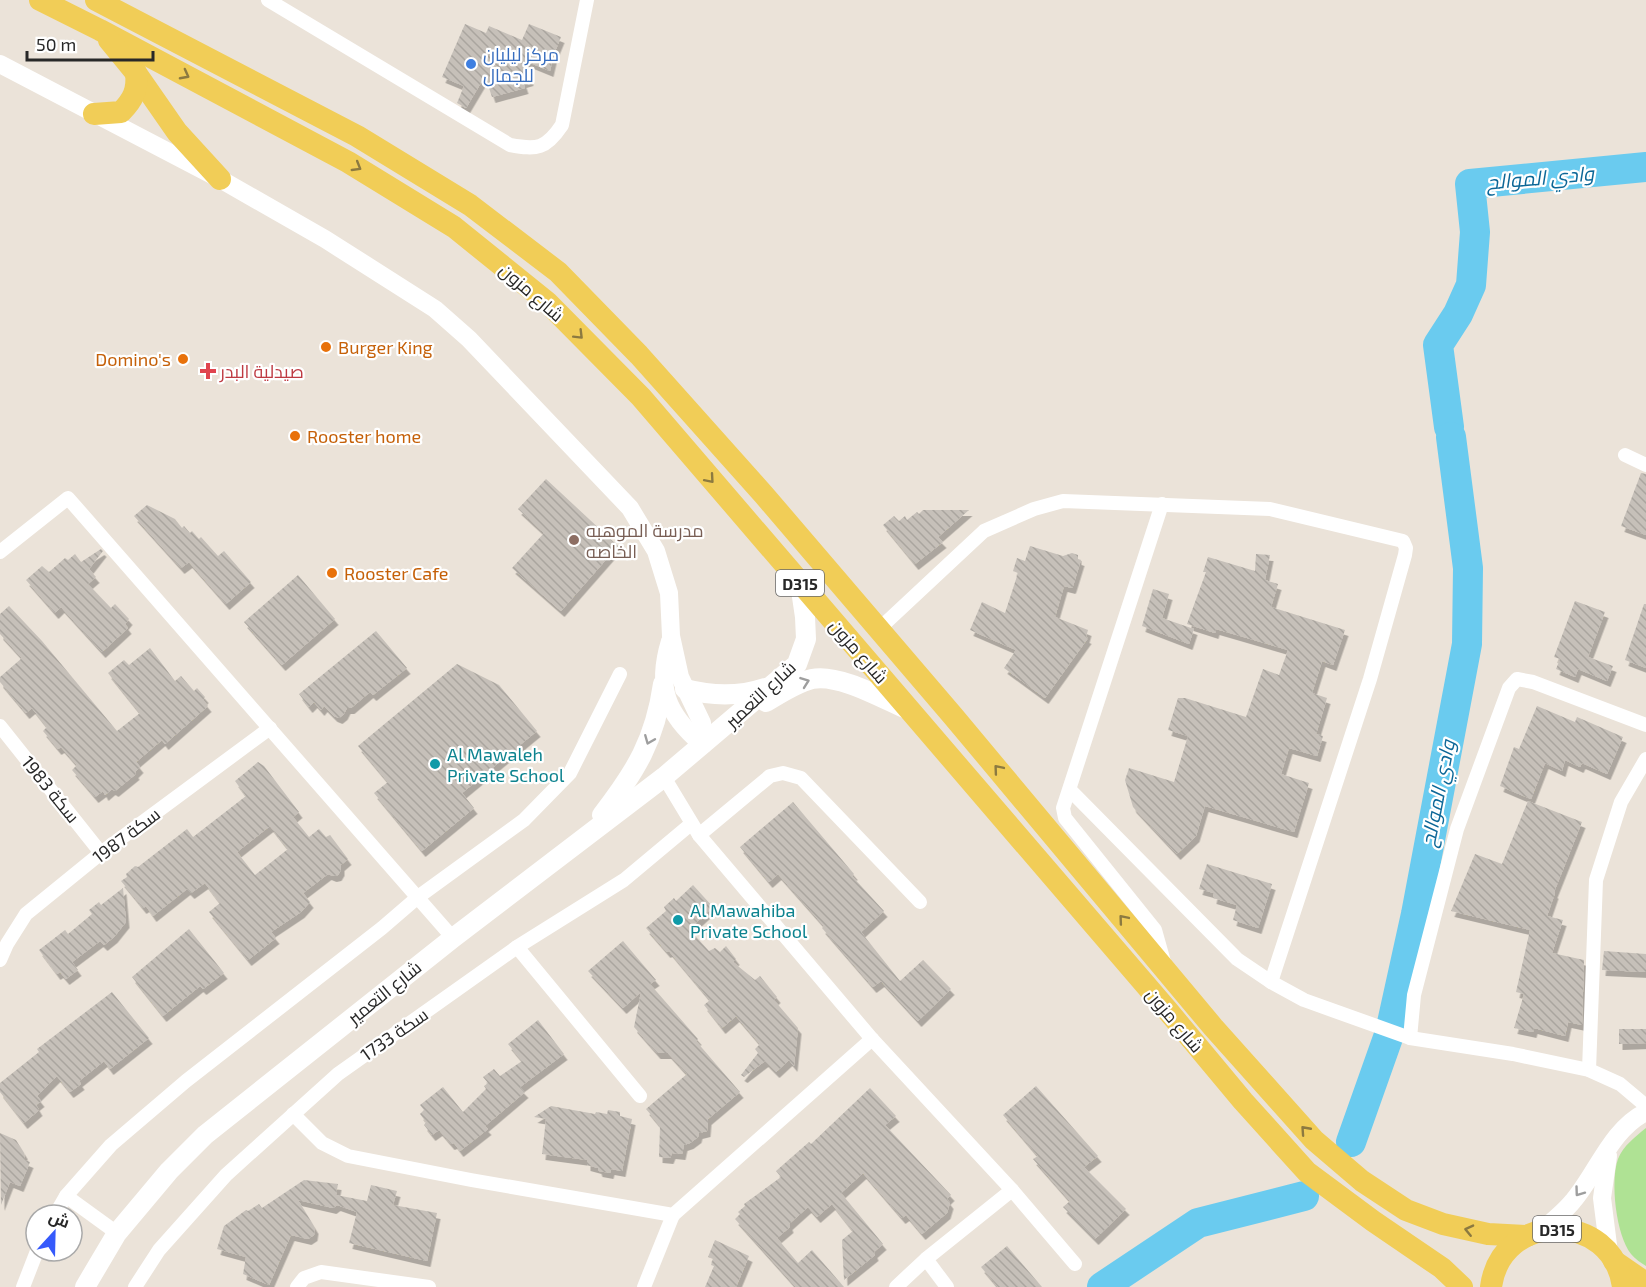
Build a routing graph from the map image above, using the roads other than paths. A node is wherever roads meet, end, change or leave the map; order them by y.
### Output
1 (40, 0) edge
2 (96, 0) edge
3 (110, 0) edge
4 (268, 0) edge
5 (587, 0) edge
6 (128, 16) junction
7 (100, 30) junction
8 (0, 64) edge
9 (136, 73) junction
10 (94, 114) junction
11 (220, 179) junction
12 (1625, 455) dead end
13 (1646, 465) edge
14 (1162, 504) junction
15 (0, 552) edge
16 (800, 583) junction
17 (879, 629) junction
18 (671, 636) junction
19 (620, 674) dead end
20 (663, 684) junction
21 (770, 686) junction
22 (685, 689) junction
23 (909, 710) junction
24 (1646, 725) edge
25 (0, 726) edge
26 (270, 728) junction
27 (718, 732) junction
28 (703, 745) junction
29 (1646, 759) edge
30 (664, 777) junction
31 (1070, 790) junction
32 (695, 829) junction
33 (589, 833) junction
34 (101, 853) junction
35 (418, 897) junction
36 (920, 902) dead end
37 (453, 938) junction
38 (517, 947) junction
39 (0, 960) edge
40 (1167, 971) junction
41 (1271, 982) junction
42 (1410, 1038) junction
43 (872, 1039) junction
44 (1589, 1070) junction
45 (640, 1096) dead end
46 (1646, 1106) edge
47 (1646, 1112) edge
48 (293, 1114) junction
49 (1609, 1148) junction
50 (1012, 1190) junction
51 (66, 1196) junction
52 (62, 1203) edge
53 (673, 1215) junction
54 (117, 1233) junction
55 (1535, 1233) junction
56 (1612, 1257) junction
57 (926, 1259) junction
58 (32, 1263) edge
59 (1075, 1264) dead end
60 (1646, 1282) edge
61 (23, 1287) edge
62 (85, 1287) edge
63 (135, 1287) edge
64 (297, 1287) edge
65 (429, 1287) edge
66 (644, 1287) edge
67 (896, 1287) edge
68 (947, 1287) edge
69 (1462, 1287) edge
70 (1491, 1287) edge
71 (1623, 1287) edge

1 - 7 main road, شارع مزون / D315
2 - 6 main road, شارع مزون / D315
3 - 6 street
4 - 5 street
6 - 17 main road, شارع مزون / D315
7 - 9 main road
7 -> 16 main road, شارع مزون / D315
8 - 10 street
9 - 10 main road
9 - 11 main road
10 - 11 street
11 - 18 street
12 - 13 street
14 - 17 street
14 - 31 street
14 - 41 street
15 - 26 street
16 - 21 main road, شارع التعمير
16 - 23 main road, شارع مزون / D315
40 -> 17 main road, شارع مزون / D315
18 - 20 street
18 - 22 street
19 - 35 street
20 - 28 street
20 -> 33 main road
21 - 22 main road
21 - 27 main road, شارع التعمير
22 - 28 street
27 -> 23 main road, شارع التعمير
23 - 69 main road, شارع مزون / D315
24 - 42 street
25 - 34 street, سكة 1983
26 - 34 street, سكة 1987
26 - 35 street
27 - 28 main road, شارع التعمير
28 - 30 main road, شارع التعمير
29 - 44 street
30 - 32 street
30 - 33 main road, شارع التعمير
31 - 40 street
31 - 41 street
32 - 36 street, سكة 1733
32 - 38 street, سكة 1733
32 - 43 street
33 - 37 main road, شارع التعمير
34 - 39 street, سكة 1987
35 - 37 street
35 - 51 street
37 - 54 main road, شارع التعمير
38 - 45 street
38 - 48 street, سكة 1733
55 -> 40 main road, شارع مزون / D315
41 - 42 street
42 - 44 street
43 - 50 street
43 - 53 street
44 - 46 street
47 - 49 street
48 - 53 street
48 - 63 street, سكة 1733
49 -> 55 street
49 - 56 street
50 - 57 street
50 - 59 street
51 - 52 street
51 - 54 street
53 - 66 street
54 - 62 main road, شارع التعمير
55 - 56 main road, D315
55 - 70 main road, D315
56 - 60 main road, D315
56 - 71 main road
57 - 67 street
57 - 68 street
58 - 61 street
64 - 65 street

